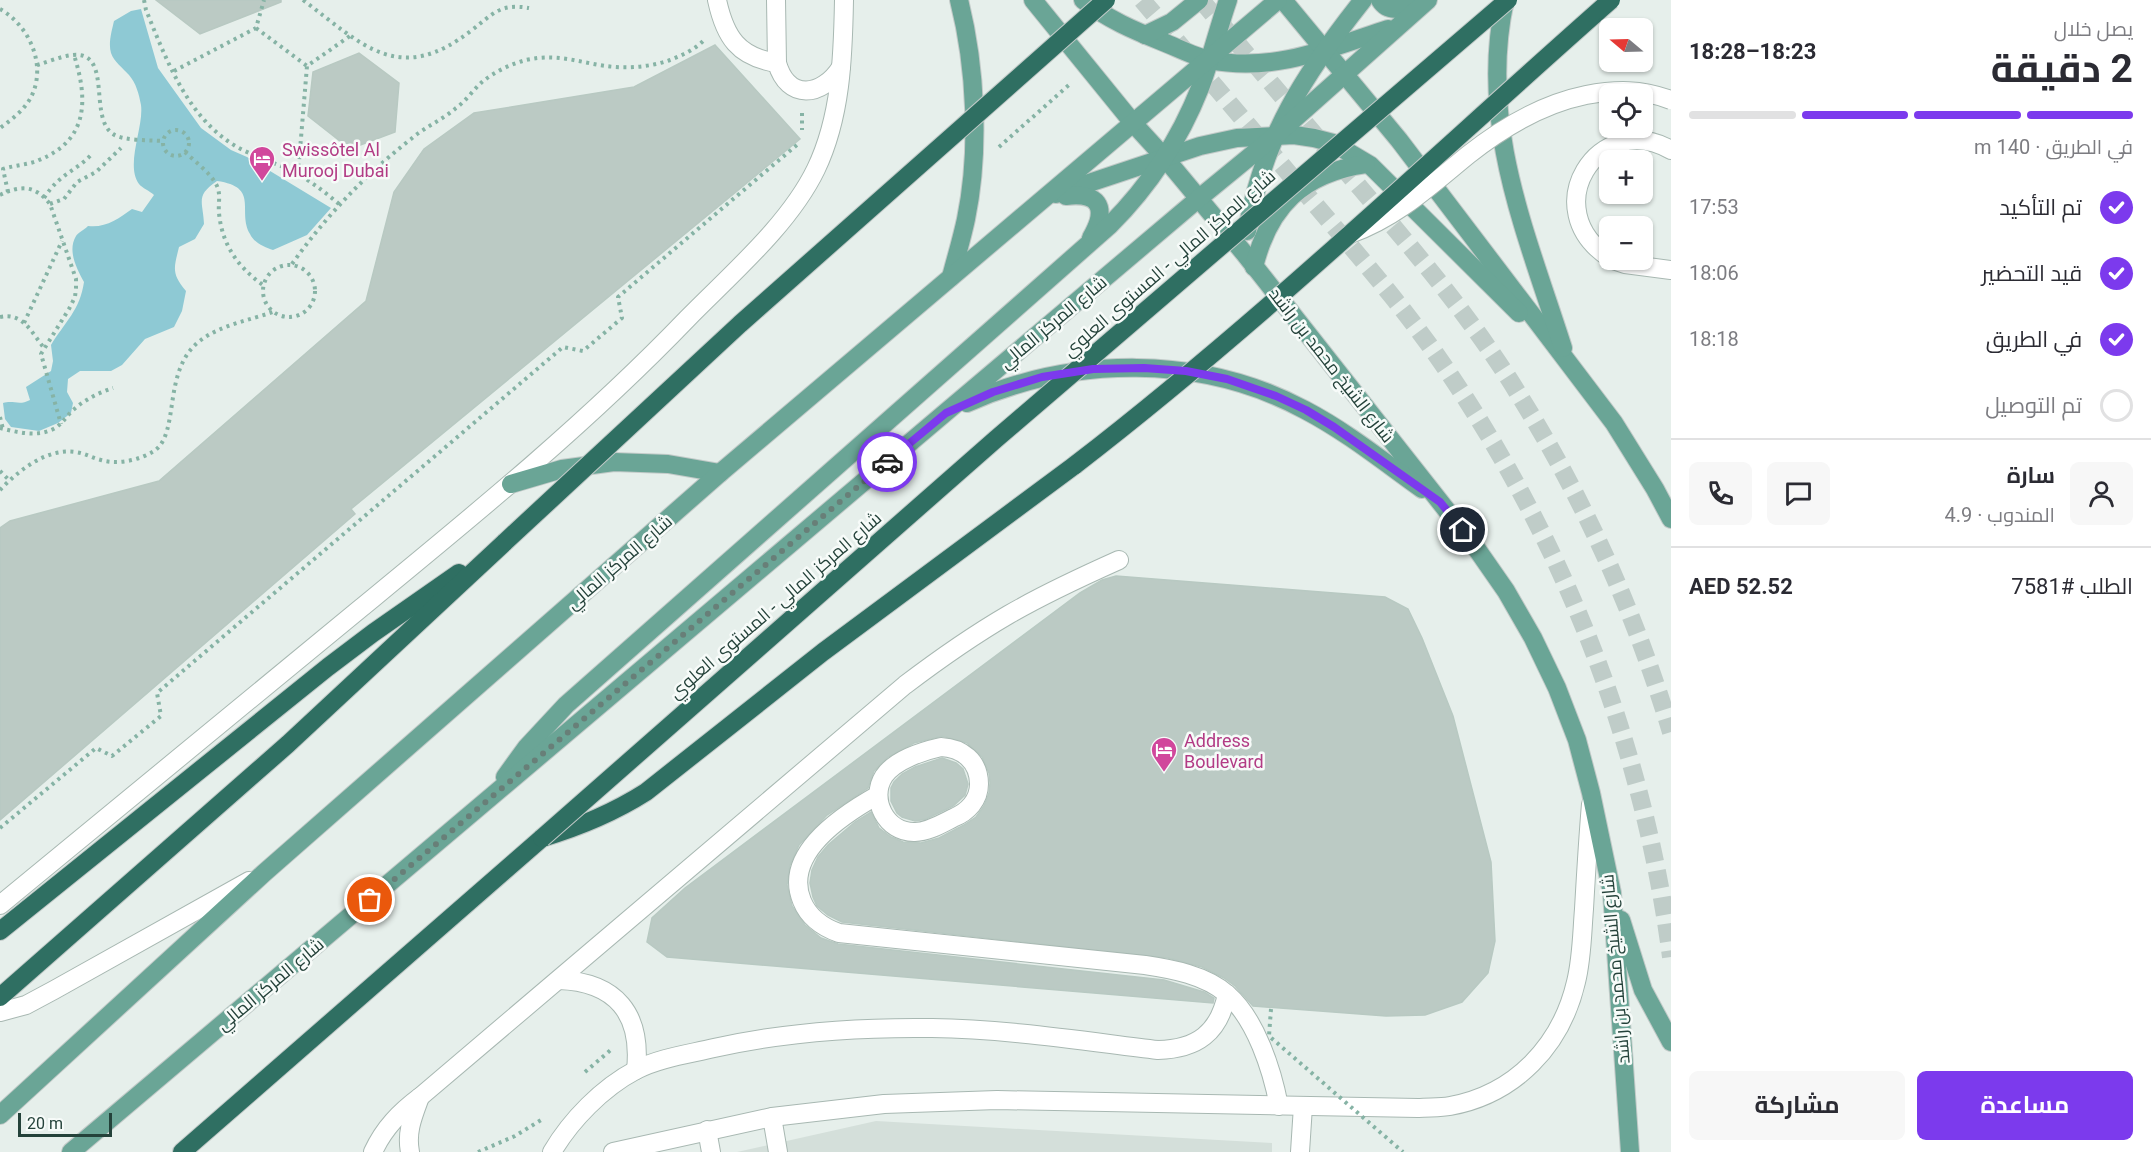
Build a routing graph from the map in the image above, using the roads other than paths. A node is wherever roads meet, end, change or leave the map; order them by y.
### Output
1 (717, 0) edge
2 (776, 0) edge
3 (844, 0) edge
4 (959, 0) edge
5 (1033, 0) edge
6 (1083, 0) edge
7 (1106, 0) edge
8 (1199, 0) edge
9 (1228, 0) edge
10 (1278, 0) edge
11 (1283, 0) edge
12 (1364, 0) edge
13 (1380, 0) edge
14 (1421, 0) edge
15 (1428, 0) edge
16 (1507, 0) edge
17 (1611, 0) edge
18 (1398, 26) junction
19 (1144, 35) junction
20 (1324, 50) junction
21 (1209, 60) junction
22 (777, 63) junction
23 (840, 67) junction
24 (1344, 73) junction
25 (1671, 100) edge
26 (1133, 123) junction
27 (1275, 136) junction
28 (1671, 150) edge
29 (1165, 158) junction
30 (1366, 164) junction
31 (1047, 198) junction
32 (1198, 199) junction
33 (1348, 235) junction
34 (1088, 244) junction
35 (1599, 251) edge
36 (1249, 260) junction
37 (1653, 268) edge
38 (1671, 270) edge
39 (951, 277) junction
40 (1567, 361) junction
41 (946, 413) junction
42 (720, 473) junction
43 (511, 484) junction
44 (1440, 502) junction
45 (1671, 519) edge
46 (506, 542) junction
47 (1119, 560) dead end
48 (1591, 793) junction
49 (878, 795) junction
50 (493, 796) junction
51 (542, 838) junction
52 (264, 873) junction
53 (1612, 893) junction
54 (0, 905) edge
55 (0, 931) edge
56 (559, 980) junction
57 (1227, 994) junction
58 (0, 996) edge
59 (0, 1012) edge
60 (1671, 1042) edge
61 (636, 1070) junction
62 (420, 1098) junction
63 (1279, 1106) junction
64 (1303, 1106) junction
65 (0, 1115) edge
66 (772, 1117) junction
67 (707, 1130) junction
68 (71, 1152) edge
69 (182, 1152) edge
70 (373, 1152) edge
71 (410, 1152) edge
72 (552, 1152) edge
73 (613, 1152) edge
74 (711, 1152) edge
75 (778, 1152) edge
76 (1300, 1152) edge
77 (1630, 1152) edge

1 - 22 street
2 - 22 street
3 - 23 street
4 - 39 main road
5 - 26 main road, شارع الشيخ محمد بن راشد
6 - 19 main road
7 - 46 highway, bridge
8 - 19 main road
9 - 21 main road
10 - 21 main road, شارع المركز المالي
11 - 20 main road
12 - 20 main road
13 - 14 main road
15 - 18 main road, شارع المركز المالي
16 - 40 main road
16 - 51 highway, شارع المركز المالي - المستوى العلوي, bridge
17 - 33 highway, bridge
18 - 20 main road
18 - 24 main road, شارع المركز المالي
19 - 21 main road
20 - 21 main road
20 - 24 main road
20 - 27 main road
21 - 26 main road, شارع المركز المالي
21 - 29 main road
22 - 23 street
23 - 43 street
24 - 27 main road, شارع المركز المالي
24 - 40 main road
25 - 33 street, bridge
26 - 29 main road, شارع الشيخ محمد بن راشد
26 - 31 main road, شارع المركز المالي
27 - 29 main road
27 - 30 main road
27 - 32 main road, شارع المركز المالي
27 - 36 main road
28 - 35 street
29 - 31 main road
29 - 32 main road, شارع الشيخ محمد بن راشد
29 - 34 main road
30 - 36 main road
30 - 40 main road
31 - 34 main road
31 - 39 main road, شارع المركز المالي
32 - 36 main road, شارع الشيخ محمد بن راشد
32 - 41 main road, شارع المركز المالي
33 - 51 highway, bridge
34 - 50 main road
36 - 44 main road, شارع الشيخ محمد بن راشد
37 - 38 street
39 - 42 main road, شارع المركز المالي
40 - 45 main road
41 - 44 main road
41 - 50 main road, شارع المركز المالي
42 - 43 main road
42 - 52 main road, شارع المركز المالي
43 - 54 street
44 - 48 main road, شارع الشيخ محمد بن راشد
46 - 55 highway
46 - 58 highway
47 - 56 street
48 - 53 main road, شارع الشيخ محمد بن راشد
48 - 64 street
49 - 49 street
49 - 57 street
50 - 68 main road, شارع المركز المالي
51 - 69 highway, شارع المركز المالي - المستوى العلوي
52 - 59 street
52 - 65 main road, شارع المركز المالي
53 - 60 main road
53 - 77 main road, شارع الشيخ محمد بن راشد
56 - 61 street
56 - 62 street
57 - 61 street
57 - 63 street
61 - 72 street
62 - 70 street
62 - 71 street
63 - 64 street
63 - 66 street
64 - 76 street
66 - 67 street
66 - 75 street
67 - 73 street
67 - 74 street

